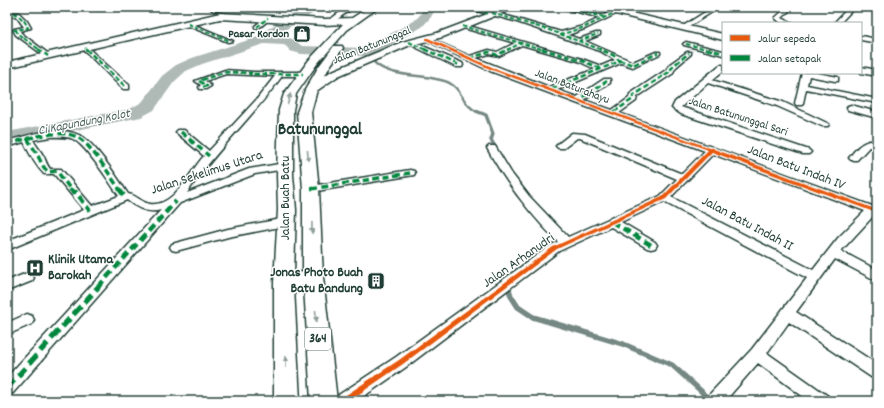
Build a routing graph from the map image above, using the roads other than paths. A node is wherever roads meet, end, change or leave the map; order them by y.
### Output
1 (351, 7) edge
2 (375, 7) edge
3 (386, 7) edge
4 (465, 7) edge
5 (513, 7) edge
6 (562, 7) edge
7 (595, 7) edge
8 (703, 7) edge
9 (790, 7) edge
10 (852, 7) edge
11 (715, 8) edge
12 (219, 12) edge
13 (616, 12) junction
14 (491, 14) junction
15 (7, 15) edge
16 (268, 18) junction
17 (604, 18) junction
18 (353, 21) junction
19 (327, 22) junction
20 (783, 22) edge
21 (838, 22) edge
22 (188, 24) junction
23 (462, 26) junction
24 (686, 26) junction
25 (257, 27) dead end
26 (344, 28) junction
27 (16, 30) junction
28 (7, 32) edge
29 (722, 32) edge
30 (560, 34) junction
31 (598, 34) dead end
32 (722, 37) edge
33 (862, 38) edge
34 (427, 39) junction
35 (230, 41) dead end
36 (579, 41) junction
37 (877, 41) edge
38 (409, 42) junction
39 (521, 43) junction
40 (686, 44) dead end
41 (85, 48) junction
42 (658, 53) dead end
43 (689, 53) dead end
44 (722, 53) edge
45 (48, 56) junction
46 (470, 58) junction
47 (620, 61) junction
48 (862, 64) edge
49 (7, 65) edge
50 (325, 65) junction
51 (459, 65) dead end
52 (351, 66) junction
53 (722, 68) edge
54 (877, 68) edge
55 (602, 69) junction
56 (862, 70) edge
57 (877, 73) edge
58 (280, 74) junction
59 (303, 74) junction
60 (806, 74) edge
61 (811, 74) edge
62 (835, 79) dead end
63 (706, 80) junction
64 (607, 81) dead end
65 (803, 86) junction
66 (126, 87) dead end
67 (203, 87) dead end
68 (552, 89) junction
69 (311, 90) junction
70 (579, 100) junction
71 (877, 101) edge
72 (799, 103) dead end
73 (851, 108) dead end
74 (613, 113) junction
75 (877, 115) edge
76 (825, 124) dead end
77 (181, 132) dead end
78 (27, 138) junction
79 (7, 144) edge
80 (877, 144) edge
81 (561, 146) dead end
82 (492, 148) dead end
83 (712, 150) junction
84 (806, 152) dead end
85 (209, 156) junction
86 (854, 158) dead end
87 (285, 166) junction
88 (410, 173) dead end
89 (684, 178) junction
90 (311, 189) junction
91 (125, 197) junction
92 (664, 198) junction
93 (176, 202) junction
94 (875, 209) edge
95 (90, 211) junction
96 (286, 222) junction
97 (612, 222) junction
98 (567, 243) junction
99 (651, 245) dead end
100 (7, 246) edge
101 (176, 247) dead end
102 (834, 253) junction
103 (877, 276) edge
104 (313, 277) junction
105 (815, 277) junction
106 (27, 278) dead end
107 (284, 282) junction
108 (7, 286) edge
109 (788, 314) junction
110 (27, 320) dead end
111 (7, 329) edge
112 (757, 354) junction
113 (877, 372) edge
114 (7, 388) edge
115 (287, 401) edge
116 (324, 401) edge
117 (343, 401) edge
118 (714, 401) edge
119 (822, 401) edge

1 - 19 street
2 - 18 main road, Jalan Buah Batu / 364
3 - 50 main road, Jalan Buah Batu / 364
4 - 14 street
5 - 14 street, Jalan Batununggal
6 - 17 street
7 - 13 street
8 - 11 street
9 - 20 street
10 - 21 street
11 - 24 street
12 - 16 main road
12 - 22 main road
13 - 17 street
13 - 24 street
14 - 23 street, Jalan Batununggal
14 - 30 street
15 - 27 street
16 - 19 main road
16 - 25 street
17 - 30 street
18 - 19 main road
18 - 26 main road, Jalan Buah Batu / 364
19 - 26 main road
22 - 35 street
22 - 41 main road
23 - 34 street, Jalan Batununggal
23 - 39 street
24 - 29 street
24 - 32 street
26 - 59 main road, Jalan Buah Batu / 364
27 - 28 street
27 - 45 street
30 - 36 street
31 - 36 street
33 - 37 street
34 - 38 street, Jalan Batununggal
34 - 46 street, Jalan Baturahayu
36 - 47 street
38 - 51 street
38 - 52 street, Jalan Batununggal
39 - 46 street
39 - 55 street
40 - 44 street
41 - 45 main road
41 - 66 street
42 - 47 street
43 - 74 street
45 - 49 main road
46 - 68 street, Jalan Baturahayu
47 - 55 street
48 - 54 street
50 - 52 street
50 - 69 main road, Jalan Buah Batu / 364
52 - 69 street, Jalan Batununggal
53 - 63 street, Jalan Batununggal Sari
55 - 68 street
56 - 57 street
58 - 59 street
58 - 67 street
58 - 85 street
87 -> 59 main road, Jalan Buah Batu / 364
60 - 65 street
61 - 62 street
63 - 76 street
63 - 84 street, Jalan Batununggal Sari
64 - 70 street
65 - 71 street
65 - 72 street
68 - 70 street, Jalan Baturahayu
69 -> 90 main road, Jalan Buah Batu / 364
70 - 74 street, Jalan Baturahayu
73 - 75 street
74 - 83 street, Jalan Baturahayu
77 - 85 street
78 - 79 street
78 - 91 street
78 - 95 street
80 - 86 street
81 - 89 street
82 - 98 street
83 - 89 street, Jalan Arhanudri
83 - 94 street, Jalan Batu Indah IV
85 - 93 street
87 - 93 street, Jalan Sekelimus Utara
87 - 96 main road, Jalan Buah Batu / 364
88 - 90 street
89 - 92 street, Jalan Arhanudri
90 -> 104 main road, Jalan Buah Batu / 364
91 - 93 street, Jalan Sekelimus Utara
91 - 95 street
92 - 97 street, Jalan Arhanudri
92 - 105 street, Jalan Batu Indah II
93 - 114 street
94 - 102 street
95 - 100 street
96 - 101 street
96 - 107 main road, Jalan Buah Batu / 364
97 - 98 street, Jalan Arhanudri
97 - 99 street
98 - 117 street, Jalan Arhanudri
102 - 103 street
102 - 105 street
104 - 107 main road
104 -> 116 main road, Jalan Buah Batu / 364
105 - 109 street
106 - 108 street
115 -> 107 main road, Jalan Buah Batu / 364
109 - 112 street
109 - 113 street
110 - 111 street
112 - 118 street
112 - 119 street

